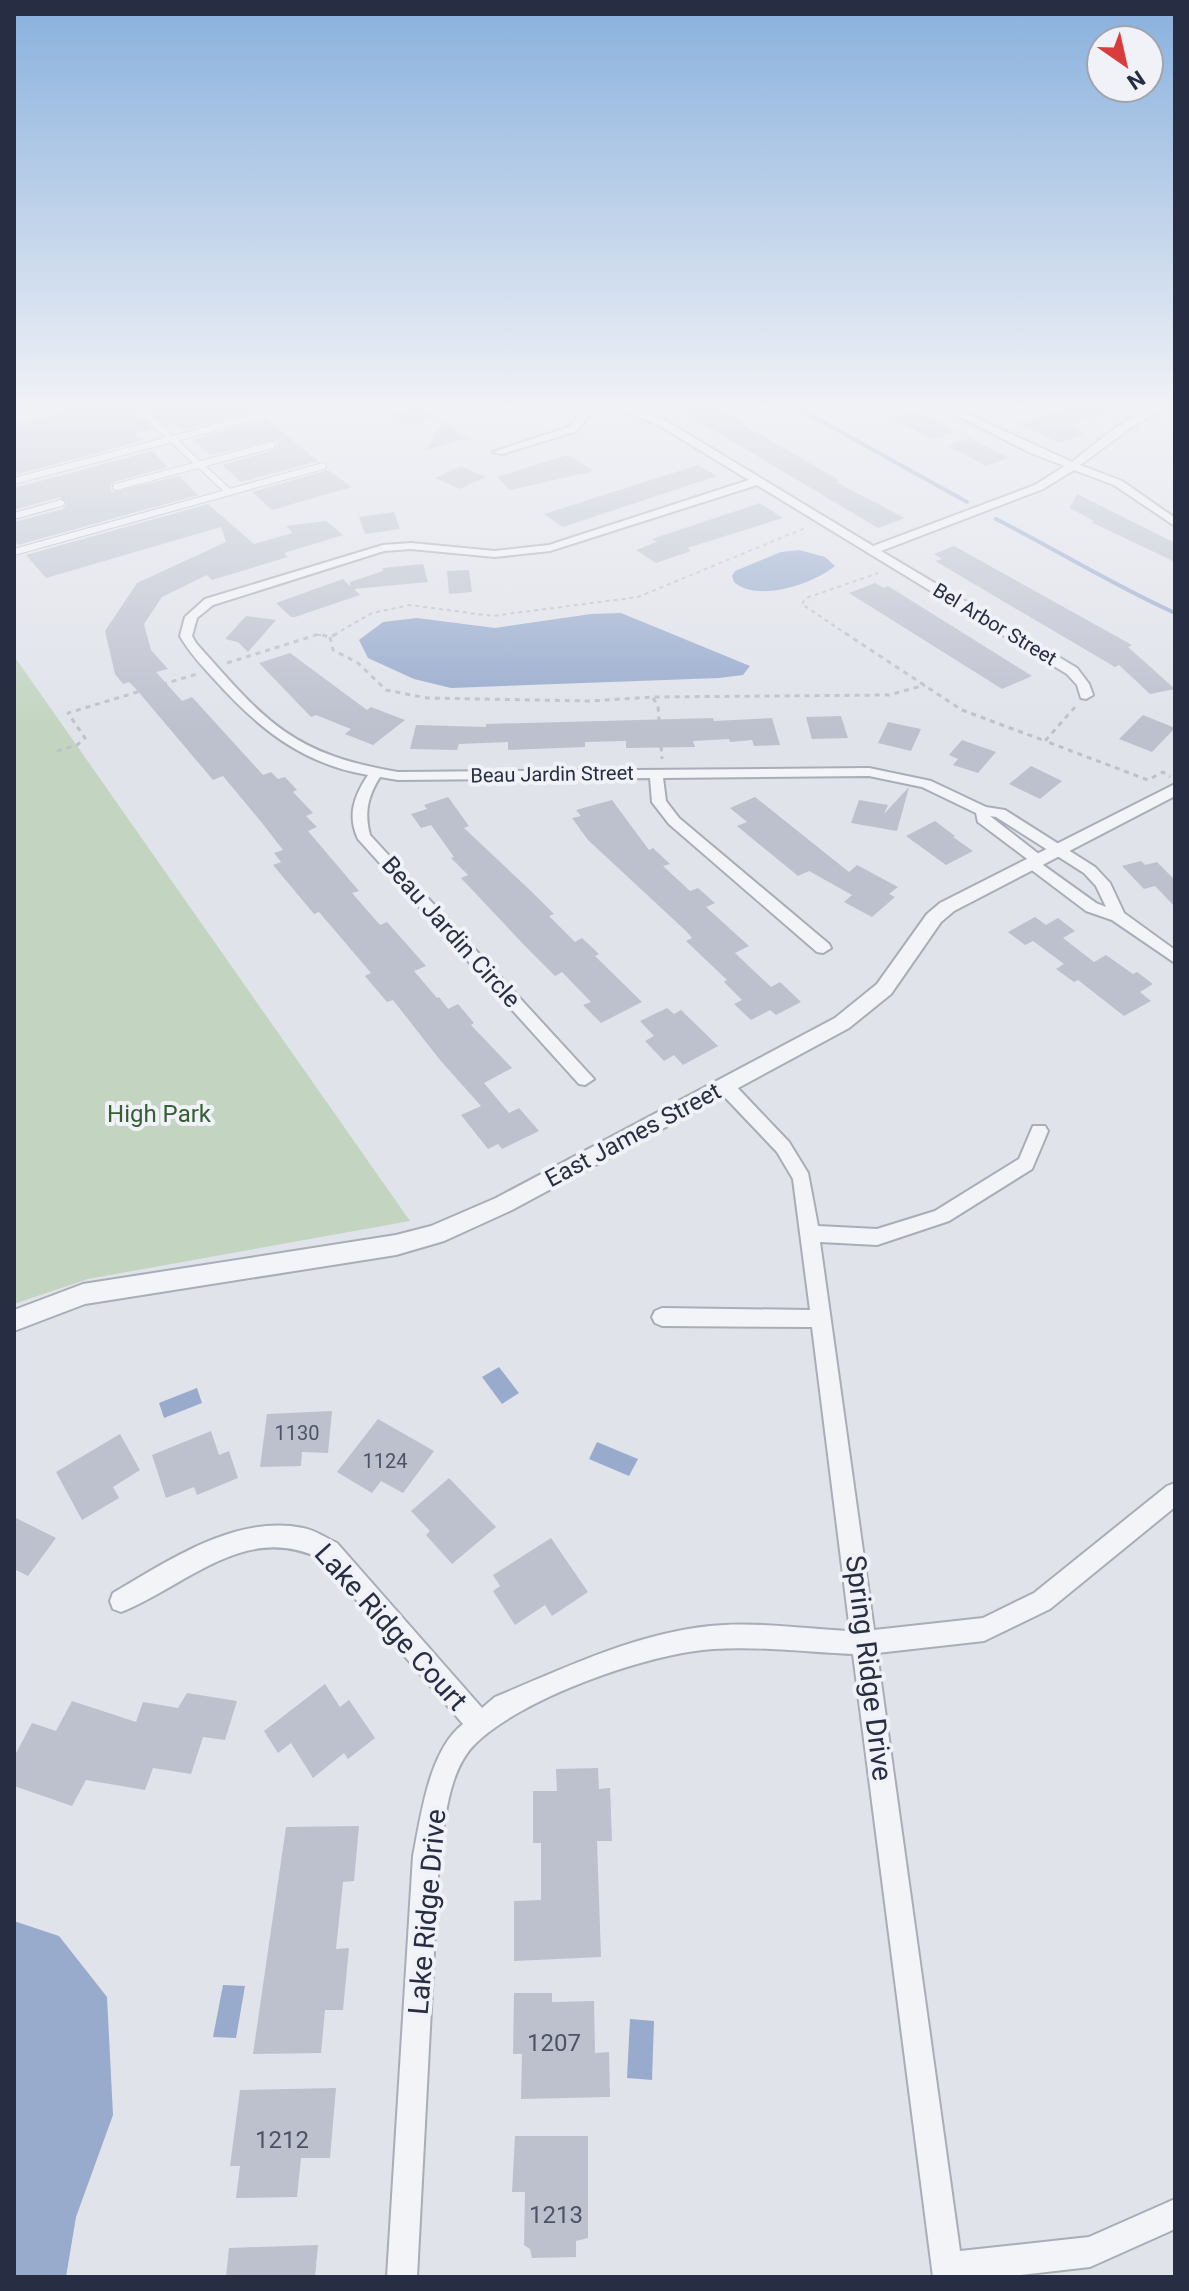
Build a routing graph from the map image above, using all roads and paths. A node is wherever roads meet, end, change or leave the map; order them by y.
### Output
1 (154, 513) edge
2 (659, 513) edge
3 (811, 513) edge
4 (973, 513) edge
5 (811, 526) dead end
6 (873, 550) junction
7 (14, 552) edge
8 (884, 570) dead end
9 (330, 637) junction
10 (224, 664) dead end
11 (203, 672) dead end
12 (925, 685) junction
13 (1086, 695) dead end
14 (653, 697) junction
15 (1075, 707) dead end
16 (1045, 741) junction
17 (57, 751) dead end
18 (659, 769) junction
19 (376, 773) junction
20 (1173, 784) edge
21 (1047, 856) junction
22 (1117, 916) junction
23 (1175, 938) edge
24 (1159, 947) junction
25 (823, 948) dead end
26 (1175, 958) edge
27 (585, 1079) dead end
28 (725, 1086) junction
29 (1039, 1131) dead end
30 (812, 1234) junction
31 (662, 1317) dead end
32 (823, 1319) junction
33 (14, 1321) edge
34 (1175, 1493) edge
35 (121, 1601) dead end
36 (865, 1643) junction
37 (480, 1725) junction
38 (1175, 2214) edge
39 (948, 2272) edge
40 (402, 2277) edge

1 - 7 lane
2 - 19 street, Beau Jardin Street
3 - 6 street, Bel Arbor Street
4 - 6 street
5 - 9 path
6 - 13 street, Bel Arbor Street
8 - 12 path
9 - 10 path
9 - 14 path
11 - 17 path
12 - 14 path
12 - 16 path
14 - 18 path
15 - 16 path
16 - 20 path
18 - 19 street, Beau Jardin Street
18 - 21 street, Beau Jardin Street
18 - 25 street
19 - 27 street, Beau Jardin Circle
20 - 21 street, East James Street
21 - 22 street
21 - 22 street
21 - 28 street, East James Street
22 - 24 street
23 - 24 street
24 - 26 street
28 - 30 street, Spring Ridge Drive
28 - 33 street, East James Street
29 - 30 street
30 - 32 street, Spring Ridge Drive
31 - 32 street
32 - 36 street, Spring Ridge Drive
34 - 36 street, Lake Ridge Drive
35 - 37 street, Lake Ridge Court
36 - 37 street, Lake Ridge Drive
36 - 39 street, Spring Ridge Drive
37 - 40 street, Lake Ridge Drive
38 - 39 street

